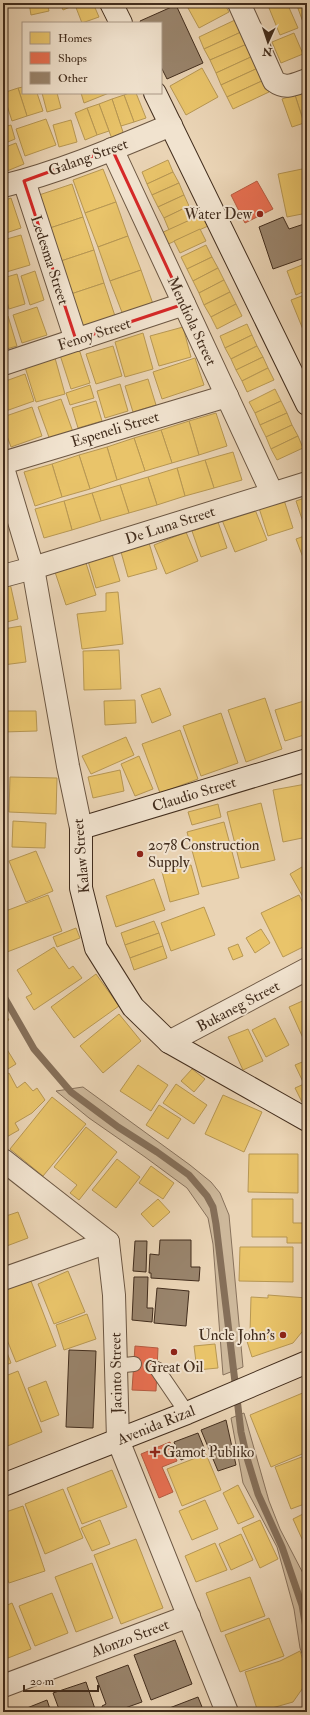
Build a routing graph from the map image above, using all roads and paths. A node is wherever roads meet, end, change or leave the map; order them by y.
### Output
1 (111, 3) edge
2 (240, 3) edge
3 (120, 22) edge
4 (307, 80) edge
5 (155, 94) edge
6 (171, 126) junction
7 (112, 149) junction
8 (13, 183) edge
9 (184, 304) junction
10 (76, 340) junction
11 (3, 364) edge
12 (227, 396) junction
13 (307, 404) edge
14 (3, 463) edge
15 (3, 468) edge
16 (307, 483) edge
17 (272, 493) junction
18 (33, 568) junction
19 (3, 576) edge
20 (307, 760) edge
21 (81, 828) junction
22 (307, 969) edge
23 (169, 1042) junction
24 (307, 1120) edge
25 (3, 1160) edge
26 (108, 1242) junction
27 (3, 1279) edge
28 (307, 1362) edge
29 (157, 1369) dead end
30 (187, 1413) junction
31 (118, 1440) junction
32 (3, 1485) edge
33 (189, 1616) junction
34 (3, 1686) edge
35 (227, 1712) edge

1 - 3 street
2 - 4 street
5 - 6 street
6 - 7 street, Galang Street
6 - 13 street
7 - 8 street, Galang Street
7 - 9 street, Mendiola Street
8 - 10 street, Ledesma Street
9 - 10 street, Fenoy Street
9 - 12 street, Mendiola Street
10 - 11 street, Fenoy Street
12 - 14 street, Espeneli Street
12 - 17 street, Mendiola Street
15 - 18 street, Kalaw Street
16 - 17 street, De Luna Street
17 - 18 street, De Luna Street
18 - 19 street, De Luna Street
18 - 21 street, Kalaw Street
20 - 21 street, Claudio Street
21 - 23 street, Kalaw Street
22 - 23 street, Bukaneg Street
23 - 24 street, Kalaw Street
25 - 26 street
26 - 27 street
26 - 31 street, Jacinto Street
28 - 30 street, Avenida Rizal
29 - 30 lane
30 - 31 street, Avenida Rizal
31 - 32 street, Avenida Rizal
31 - 33 street, Jacinto Street
33 - 34 street, Alonzo Street
33 - 35 street, Jacinto Street

